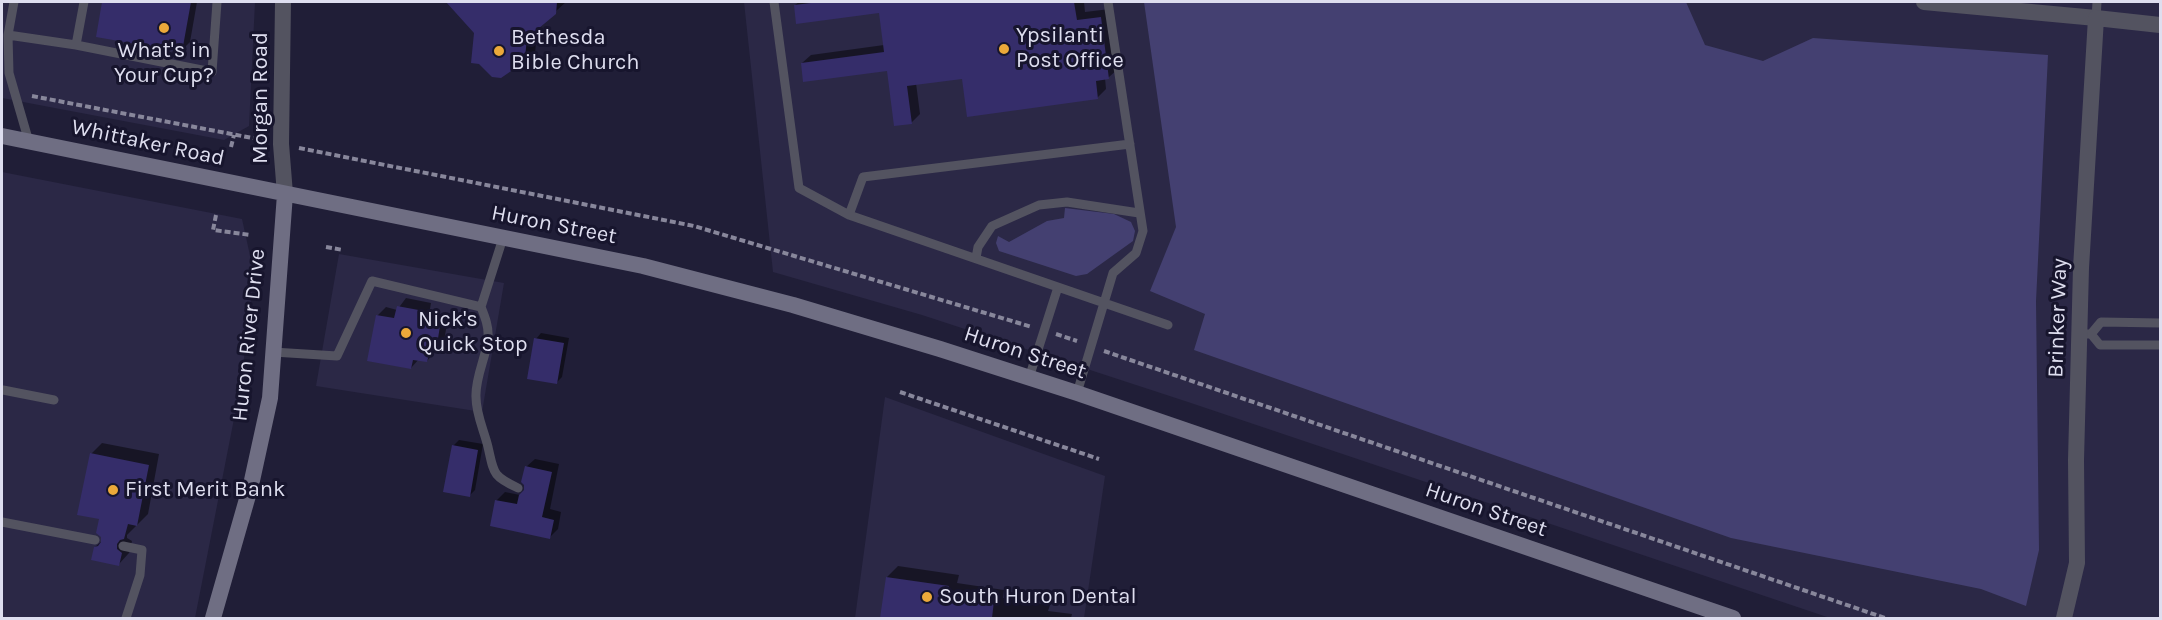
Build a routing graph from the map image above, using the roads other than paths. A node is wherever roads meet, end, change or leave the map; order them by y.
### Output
1 (14, 2) edge
2 (84, 2) edge
3 (217, 2) edge
4 (283, 2) edge
5 (774, 2) edge
6 (1108, 2) edge
7 (1924, 2) edge
8 (2096, 10) edge
9 (2160, 25) edge
10 (8, 35) junction
11 (76, 45) junction
12 (2, 52) edge
13 (2, 136) edge
14 (29, 142) junction
15 (1130, 144) junction
16 (285, 194) junction
17 (1139, 213) junction
18 (849, 215) junction
19 (503, 238) junction
20 (976, 258) junction
21 (1058, 286) junction
22 (1104, 302) junction
23 (481, 307) junction
24 (2160, 323) edge
25 (1168, 325) dead end
26 (2085, 334) junction
27 (2160, 345) edge
28 (273, 352) junction
29 (1029, 378) junction
30 (3, 390) dead end
31 (1077, 393) junction
32 (54, 400) dead end
33 (518, 488) dead end
34 (2, 522) edge
35 (95, 540) dead end
36 (123, 546) dead end
37 (126, 618) edge
38 (213, 618) edge
39 (1733, 618) edge
40 (2064, 618) edge

1 - 10 lane
2 - 11 lane
3 - 11 lane
4 - 16 street, Morgan Road
5 - 18 lane
6 - 15 lane
7 - 8 street
8 - 9 street
8 - 26 street, Brinker Way
10 - 11 lane
10 - 12 lane
10 - 14 lane
13 - 14 main road, Whittaker Road
14 - 16 main road, Whittaker Road
15 - 17 lane
15 - 18 lane
16 - 19 main road, Huron Street
16 - 28 main road, Huron River Drive
17 - 20 lane
17 - 22 lane
18 - 20 lane
19 - 23 lane
19 - 29 main road, Huron Street
20 - 21 lane
21 - 22 lane
21 - 29 lane
22 - 25 lane
22 - 31 lane
23 - 28 lane
23 - 33 lane
24 - 26 lane
26 - 27 lane
26 - 40 street, Brinker Way
28 - 38 main road, Huron River Drive
29 - 31 main road, Huron Street
30 - 32 lane
31 - 39 main road, Huron Street
34 - 35 lane
36 - 37 lane

